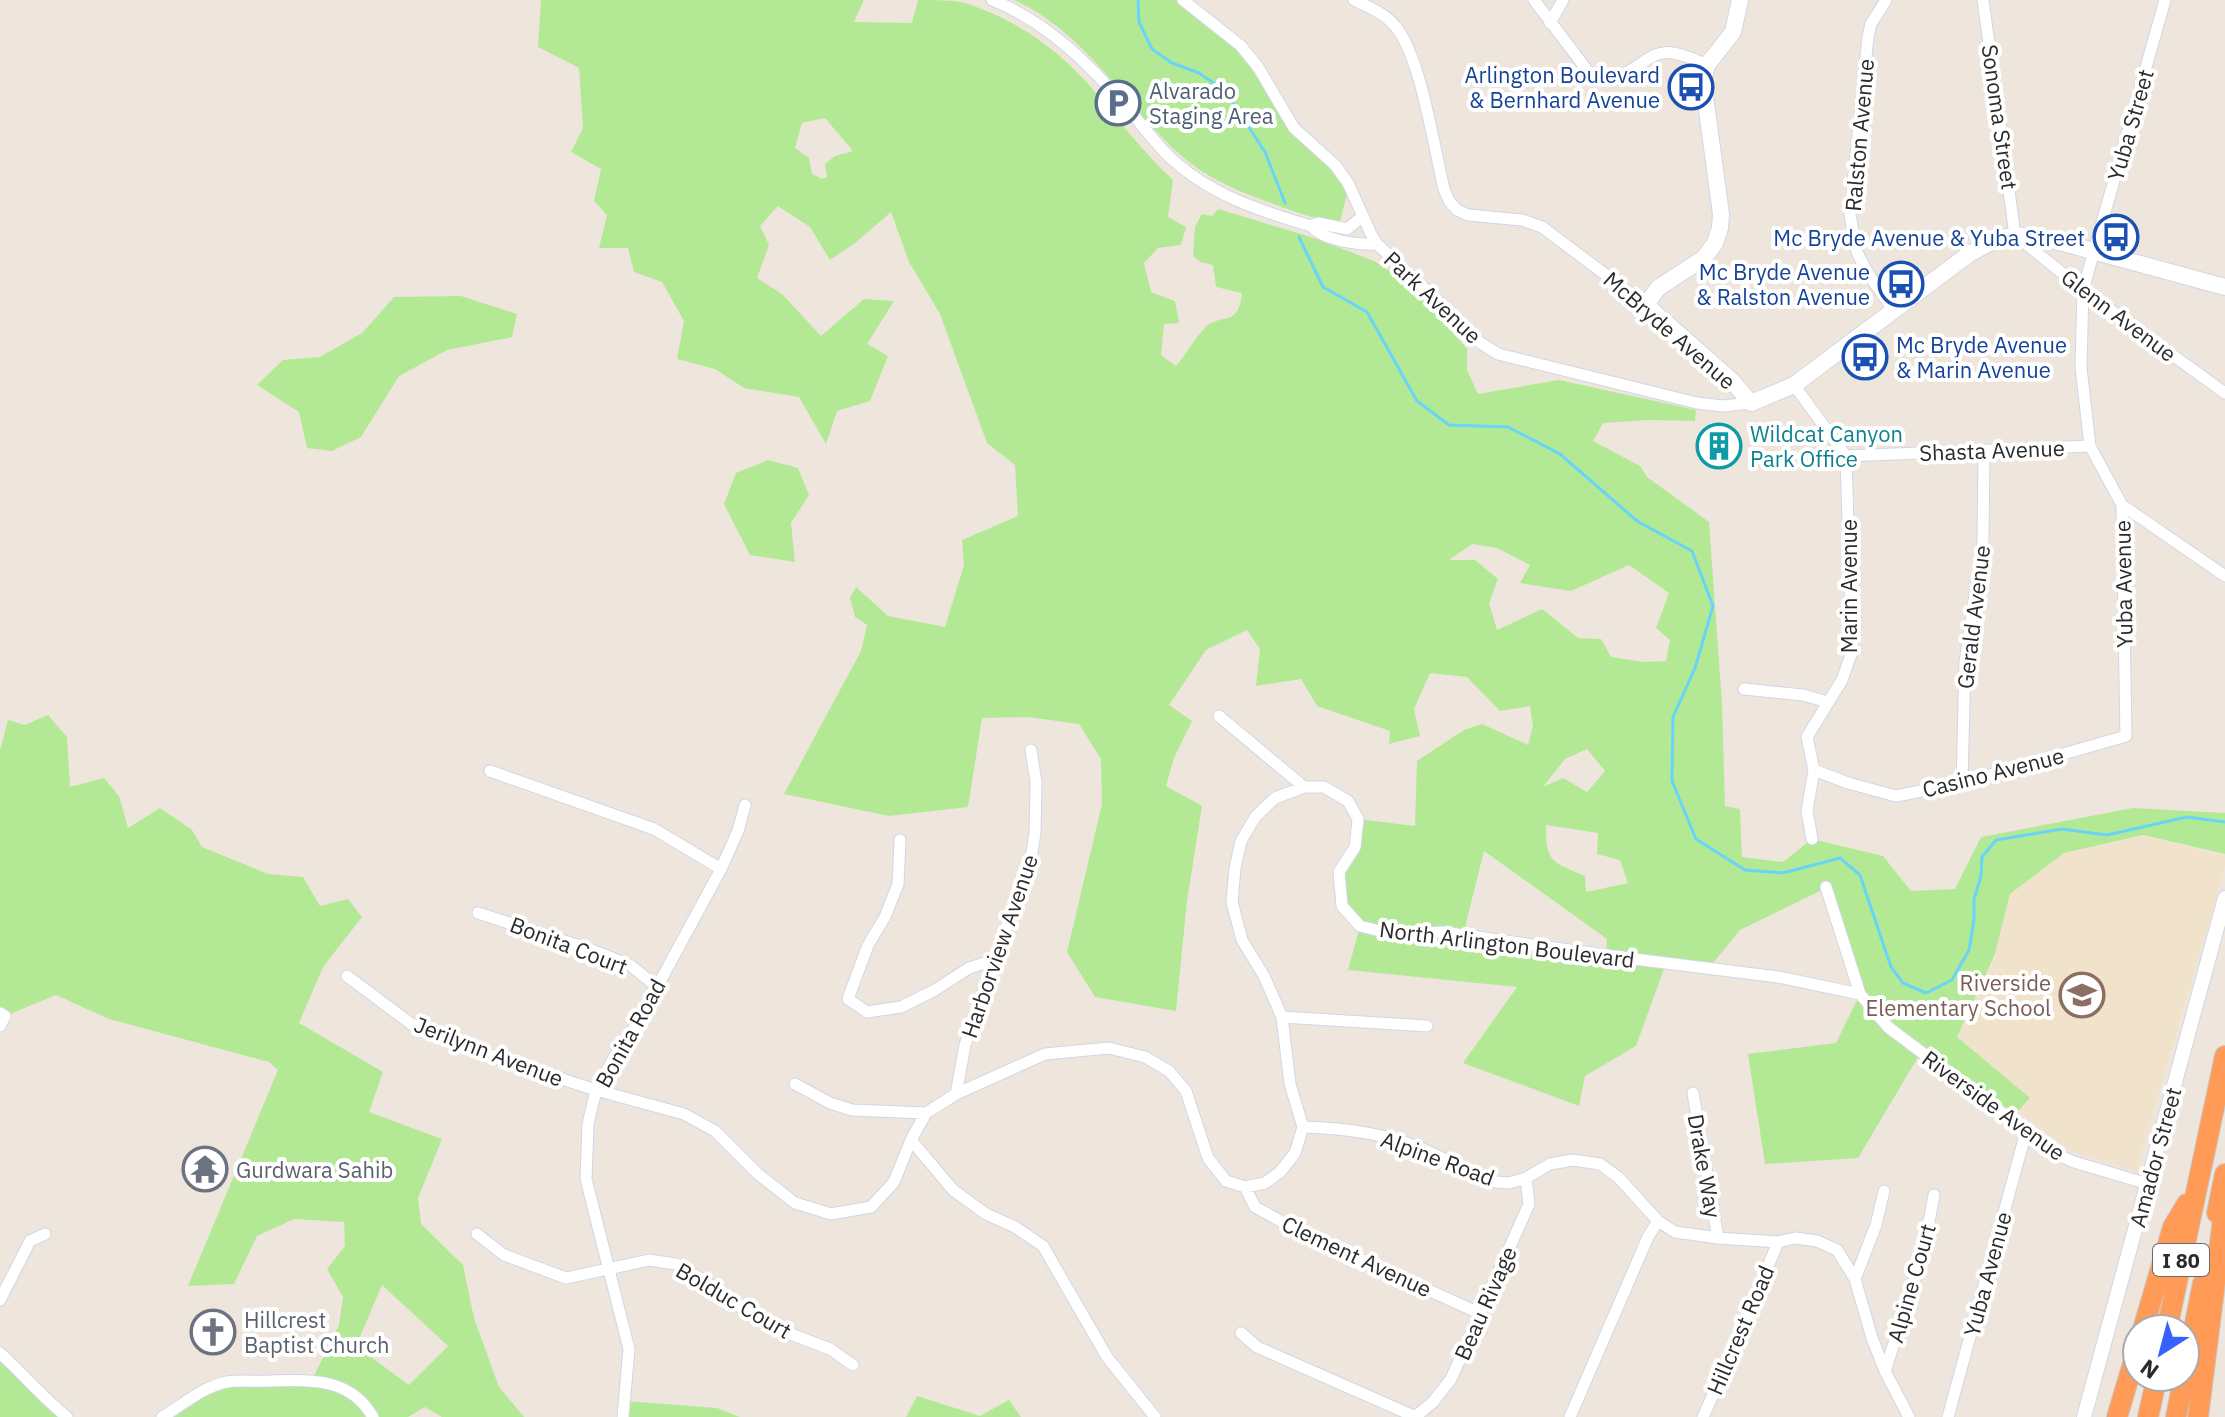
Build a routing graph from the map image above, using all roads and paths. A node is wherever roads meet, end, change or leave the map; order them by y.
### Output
1 (992, 0) edge
2 (1183, 0) edge
3 (1354, 0) edge
4 (1534, 0) edge
5 (1563, 0) edge
6 (1740, 0) edge
7 (1886, 0) edge
8 (1983, 0) edge
9 (2165, 0) edge
10 (1550, 23) junction
11 (1707, 65) junction
12 (1363, 216) junction
13 (1346, 235) junction
14 (2015, 235) junction
15 (1377, 244) junction
16 (2095, 250) junction
17 (2225, 287) edge
18 (2083, 290) junction
19 (1646, 305) junction
20 (1894, 311) junction
21 (1794, 385) junction
22 (2225, 393) edge
23 (1751, 403) junction
24 (2090, 446) junction
25 (1984, 451) junction
26 (1846, 456) junction
27 (2122, 505) junction
28 (2225, 576) edge
29 (1744, 689) dead end
30 (1828, 702) junction
31 (1219, 716) dead end
32 (2126, 736) joint
33 (1031, 750) dead end
34 (1814, 770) junction
35 (490, 771) dead end
36 (1962, 783) junction
37 (1304, 787) junction
38 (745, 805) dead end
39 (1812, 839) dead end
40 (900, 840) dead end
41 (721, 869) junction
42 (1826, 887) dead end
43 (2225, 898) edge
44 (478, 913) dead end
45 (994, 960) junction
46 (347, 976) dead end
47 (656, 986) junction
48 (1860, 994) junction
49 (0, 1013) edge
50 (1282, 1017) junction
51 (0, 1026) edge
52 (1427, 1026) dead end
53 (2225, 1056) edge
54 (795, 1084) dead end
55 (596, 1090) junction
56 (1693, 1093) dead end
57 (956, 1094) junction
58 (926, 1113) junction
59 (1303, 1127) junction
60 (2026, 1132) junction
61 (911, 1140) junction
62 (2225, 1174) edge
63 (1526, 1178) junction
64 (2148, 1184) junction
65 (1245, 1187) junction
66 (1884, 1191) dead end
67 (2195, 1191) junction
68 (1934, 1195) dead end
69 (2225, 1203) edge
70 (1658, 1221) junction
71 (45, 1234) dead end
72 (477, 1234) dead end
73 (1718, 1238) junction
74 (1778, 1242) junction
75 (609, 1270) junction
76 (1855, 1279) junction
77 (0, 1300) edge
78 (2148, 1313) edge
79 (2170, 1313) edge
80 (2197, 1313) edge
81 (1481, 1314) junction
82 (1241, 1333) dead end
83 (0, 1353) edge
84 (853, 1365) dead end
85 (1885, 1371) junction
86 (2124, 1393) edge
87 (2153, 1393) edge
88 (2181, 1393) edge
89 (67, 1417) edge
90 (162, 1417) edge
91 (373, 1417) edge
92 (623, 1417) edge
93 (1155, 1417) edge
94 (1416, 1417) edge
95 (1570, 1417) edge
96 (1703, 1417) edge
97 (1909, 1417) edge
98 (1948, 1417) edge
99 (2084, 1417) edge
100 (2117, 1417) edge
101 (2148, 1417) edge
102 (2176, 1417) edge
103 (2198, 1417) edge

1 - 13 street
2 - 12 street, Park Avenue
3 - 19 street, McBryde Avenue
4 - 10 street
5 - 10 street
6 - 11 main road
7 - 20 street, Ralston Avenue
8 - 14 street, Sonoma Street
9 - 16 street, Yuba Street
10 - 11 street
11 - 19 main road
12 - 13 street
12 - 15 street, Park Avenue
13 - 15 street
14 - 16 main road, McBryde Avenue
14 - 18 street, Glenn Avenue
14 - 20 main road, McBryde Avenue
15 - 23 street, Park Avenue
16 - 17 main road, McBryde Avenue
16 - 18 street, Yuba Avenue
18 - 22 street, Glenn Avenue
18 - 24 street, Yuba Avenue
19 - 23 main road, McBryde Avenue
20 - 21 main road, McBryde Avenue
21 - 23 main road, McBryde Avenue
21 - 26 street
24 - 25 street, Shasta Avenue
24 - 27 street, Yuba Avenue
25 - 26 street, Shasta Avenue
25 - 36 street, Gerald Avenue
26 - 30 street, Marin Avenue
27 - 28 street
27 - 32 street, Yuba Avenue
29 - 30 street
30 - 34 street, Marin Avenue
31 - 37 street
32 - 36 street, Casino Avenue
33 - 45 street, Harborview Avenue
34 - 36 street, Casino Avenue
34 - 39 street, Marin Avenue
35 - 41 street
37 - 48 street, North Arlington Boulevard
37 - 50 street
38 - 41 street, Bonita Road
40 - 45 street
41 - 47 street, Bonita Road
42 - 48 street
43 - 64 street, Amador Street
44 - 47 street, Bonita Court
45 - 57 street, Harborview Avenue
46 - 55 street, Jerilynn Avenue
47 - 55 street, Bonita Road
48 - 60 street, Riverside Avenue
49 - 51 street
50 - 52 street
50 - 59 street
53 - 67 highway, I 80
54 - 58 street
55 - 61 street, Jerilynn Avenue
55 - 75 street, Bonita Road
56 - 73 street, Drake Way
57 - 58 street
57 - 65 street
58 - 61 street
59 - 63 street, Alpine Road
59 - 65 street
60 - 64 street, Riverside Avenue
60 - 98 street, Yuba Avenue
61 - 93 street
62 - 80 highway, I 80
63 - 70 street, Alpine Road
63 - 81 street, Beau Rivage
64 - 99 street, Amador Street
65 - 81 street, Clement Avenue
66 - 76 street
67 - 78 highway
67 - 79 highway, I 80
68 - 85 street, Alpine Court
69 - 103 highway
70 - 73 street, Alpine Road
70 - 95 street
71 - 77 street
72 - 75 street, Bolduc Court
73 - 74 street, Alpine Road
74 - 76 street, Alpine Road
74 - 96 street, Hillcrest Road
75 - 84 street, Bolduc Court
75 - 92 street, Bonita Road
76 - 85 street, Alpine Road
81 - 94 street, Beau Rivage
82 - 94 street
83 - 89 street
85 - 97 street, Alpine Road
86 - 100 highway
87 - 101 highway
88 - 102 highway, I 80
90 - 91 street

